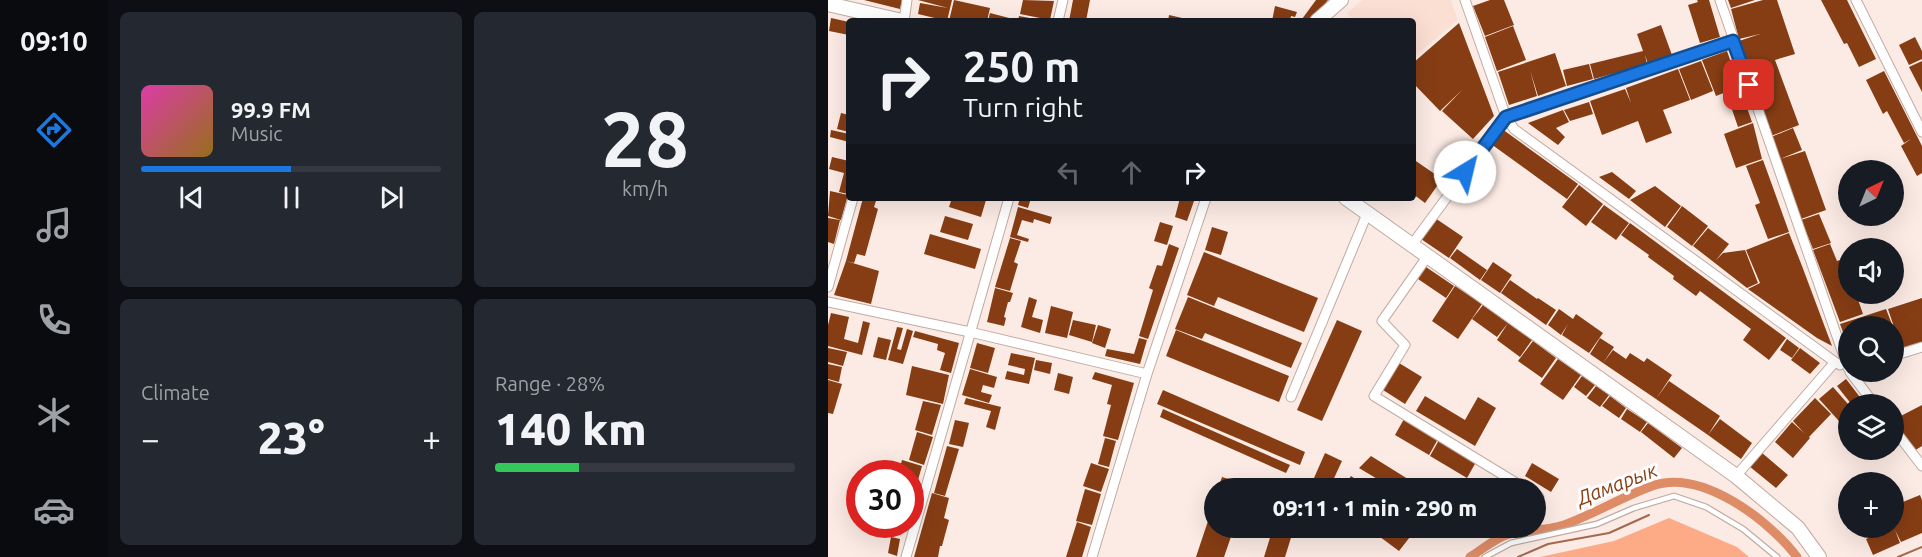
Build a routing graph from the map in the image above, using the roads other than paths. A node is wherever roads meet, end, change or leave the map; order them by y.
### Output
1 (907, 0) edge
2 (1063, 0) edge
3 (1341, 0) edge
4 (1465, 0) edge
5 (1720, 0) edge
6 (1856, 0) edge
7 (828, 4) edge
8 (890, 18) edge
9 (904, 18) edge
10 (1059, 18) edge
11 (1320, 18) edge
12 (1733, 41) junction
13 (1506, 117) junction
14 (1922, 132) edge
15 (852, 201) edge
16 (1008, 201) edge
17 (1205, 201) edge
18 (1350, 201) edge
19 (1367, 214) junction
20 (1411, 246) junction
21 (1427, 257) junction
22 (828, 287) edge
23 (828, 302) edge
24 (970, 332) junction
25 (1838, 339) edge
26 (1922, 347) edge
27 (1904, 353) edge
28 (1835, 362) junction
29 (1838, 364) edge
30 (1148, 374) junction
31 (1291, 397) dead end
32 (1904, 442) edge
33 (1922, 466) edge
34 (1736, 476) junction
35 (1508, 478) edge
36 (906, 557) edge
37 (1092, 557) edge
38 (1485, 557) edge
39 (1777, 557) edge
40 (1819, 557) edge

1 - 9 street
2 - 10 street
3 - 11 main road
4 - 13 street
5 - 12 street
6 - 14 street
7 - 8 main road
12 - 13 street
12 - 25 street
13 - 20 street
13 - 28 street
15 - 22 street
16 - 24 street
17 - 30 street
18 - 19 main road
19 - 20 main road
19 - 31 street
20 - 21 main road
21 - 34 main road
21 - 35 street
23 - 24 street
24 - 30 street
24 - 36 street
26 - 27 street
28 - 29 street
28 - 34 street
30 - 37 street
32 - 33 street
34 - 40 main road
38 - 39 lane

